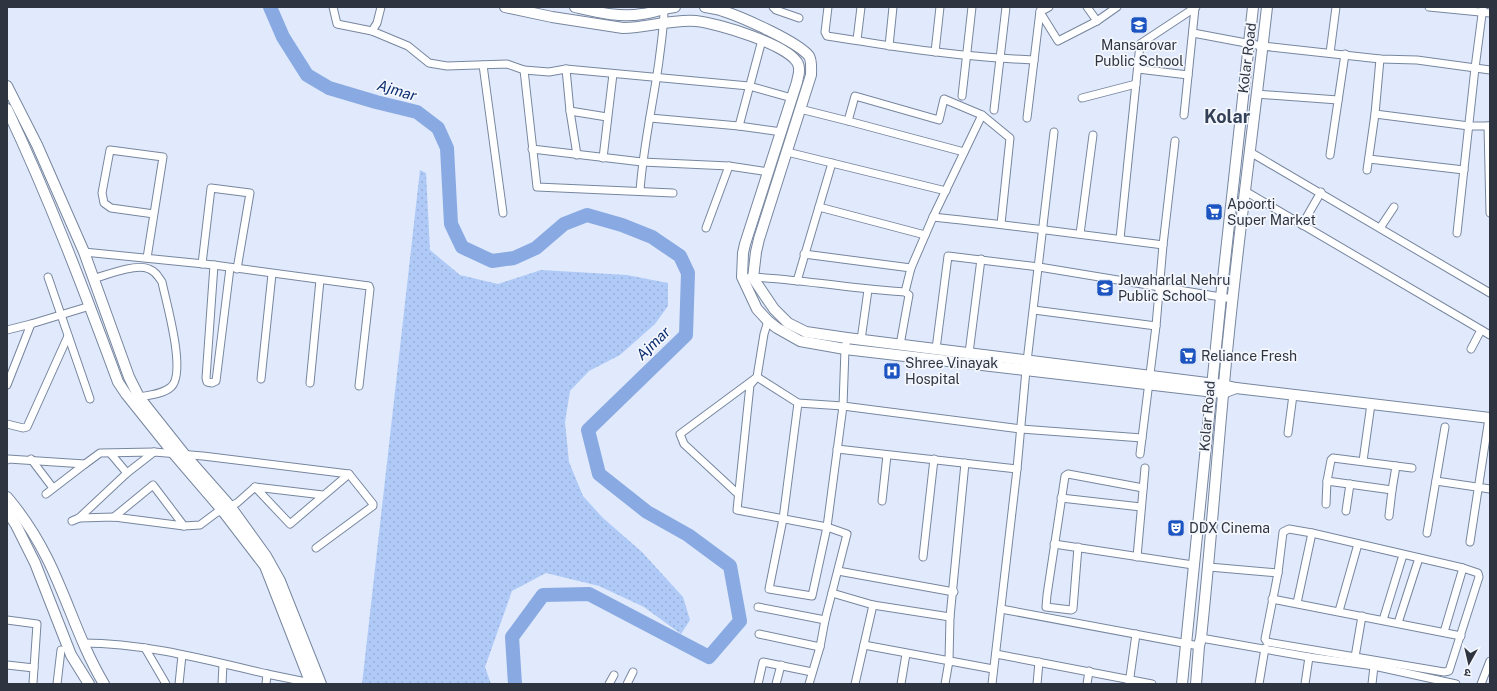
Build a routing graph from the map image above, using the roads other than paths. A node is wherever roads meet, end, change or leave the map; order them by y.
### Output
1 (333, 7) edge
2 (381, 7) edge
3 (505, 7) edge
4 (575, 7) edge
5 (675, 7) edge
6 (705, 7) edge
7 (773, 7) edge
8 (828, 7) edge
9 (861, 7) edge
10 (894, 7) edge
11 (940, 7) edge
12 (972, 7) edge
13 (1006, 7) edge
14 (1049, 7) edge
15 (1087, 7) edge
16 (1117, 7) edge
17 (1195, 7) edge
18 (1253, 7) edge
19 (1266, 7) edge
20 (1336, 7) edge
21 (1430, 7) edge
22 (664, 9) junction
23 (1040, 10) edge
24 (1485, 11) edge
25 (799, 18) dead end
26 (1097, 20) junction
27 (664, 24) junction
28 (372, 31) junction
29 (1193, 33) junction
30 (762, 40) junction
31 (857, 40) junction
32 (1249, 43) junction
33 (889, 46) junction
34 (1262, 46) junction
35 (935, 52) junction
36 (1330, 53) junction
37 (1345, 54) junction
38 (966, 55) junction
39 (1001, 58) junction
40 (1380, 59) junction
41 (1034, 60) junction
42 (483, 64) junction
43 (1475, 68) junction
44 (566, 69) junction
45 (1138, 69) junction
46 (524, 70) junction
47 (1490, 70) edge
48 (613, 74) junction
49 (1188, 75) junction
50 (657, 78) junction
51 (1136, 84) junction
52 (7, 86) edge
53 (749, 86) junction
54 (1256, 94) junction
55 (962, 96) dead end
56 (792, 98) junction
57 (1082, 98) dead end
58 (1338, 100) junction
59 (7, 109) edge
60 (800, 109) junction
61 (994, 110) dead end
62 (570, 111) junction
63 (1375, 114) junction
64 (982, 115) junction
65 (1184, 115) dead end
66 (607, 117) junction
67 (650, 118) junction
68 (1027, 118) dead end
69 (848, 121) junction
70 (739, 126) junction
71 (1469, 126) junction
72 (1489, 126) edge
73 (782, 132) junction
74 (1054, 132) dead end
75 (1093, 136) dead end
76 (1175, 141) dead end
77 (532, 149) junction
78 (787, 152) junction
79 (964, 152) junction
80 (1250, 152) junction
81 (577, 155) junction
82 (1330, 155) dead end
83 (603, 158) junction
84 (1369, 159) junction
85 (642, 162) junction
86 (832, 163) junction
87 (729, 166) junction
88 (1367, 170) dead end
89 (1464, 170) junction
90 (769, 172) junction
91 (640, 191) junction
92 (946, 191) junction
93 (1245, 191) junction
94 (1321, 192) junction
95 (1490, 192) edge
96 (673, 193) dead end
97 (819, 207) junction
98 (1394, 207) dead end
99 (503, 213) dead end
100 (1490, 213) edge
101 (154, 214) junction
102 (933, 217) junction
103 (1001, 224) junction
104 (1302, 225) junction
105 (706, 228) dead end
106 (1380, 228) junction
107 (1044, 231) junction
108 (1457, 233) dead end
109 (1080, 234) junction
110 (925, 235) junction
111 (1120, 239) junction
112 (1162, 245) junction
113 (84, 252) junction
114 (804, 254) junction
115 (147, 258) junction
116 (981, 259) junction
117 (202, 264) junction
118 (214, 266) junction
119 (1039, 267) junction
120 (234, 268) junction
121 (910, 268) junction
122 (272, 274) junction
123 (48, 277) dead end
124 (742, 277) junction
125 (93, 278) junction
126 (753, 278) junction
127 (320, 280) junction
128 (797, 281) junction
129 (1159, 287) junction
130 (868, 290) junction
131 (905, 292) junction
132 (1490, 293) edge
133 (1221, 297) junction
134 (1233, 299) junction
135 (90, 306) junction
136 (1034, 310) junction
137 (61, 314) junction
138 (106, 315) junction
139 (95, 320) junction
140 (768, 321) junction
141 (31, 324) junction
142 (1156, 326) junction
143 (7, 330) edge
144 (1481, 330) junction
145 (1490, 335) edge
146 (68, 336) junction
147 (847, 338) junction
148 (861, 340) junction
149 (900, 345) junction
150 (845, 349) junction
151 (936, 349) junction
152 (1471, 349) dead end
153 (969, 353) junction
154 (1027, 365) junction
155 (757, 377) junction
156 (261, 379) dead end
157 (1148, 380) junction
158 (310, 383) dead end
159 (7, 385) edge
160 (359, 386) dead end
161 (1212, 388) junction
162 (1223, 389) junction
163 (1293, 395) junction
164 (139, 397) junction
165 (90, 399) dead end
166 (798, 403) junction
167 (1371, 404) junction
168 (842, 406) junction
169 (1490, 418) edge
170 (7, 424) edge
171 (1445, 427) dead end
172 (1021, 429) junction
173 (1288, 433) dead end
174 (1142, 438) junction
175 (837, 449) junction
176 (154, 452) junction
177 (111, 454) junction
178 (174, 454) junction
179 (1140, 454) dead end
180 (185, 455) junction
181 (888, 455) junction
182 (31, 459) junction
183 (934, 459) junction
184 (7, 460) edge
185 (1363, 461) junction
186 (965, 463) junction
187 (85, 464) junction
188 (1396, 466) junction
189 (1145, 468) dead end
190 (1412, 468) dead end
191 (1017, 469) junction
192 (128, 473) junction
193 (349, 474) junction
194 (1327, 481) junction
195 (1436, 481) junction
196 (1350, 484) junction
197 (255, 487) junction
198 (53, 488) junction
199 (1143, 488) junction
200 (1478, 488) junction
201 (1490, 489) edge
202 (1392, 490) junction
203 (46, 494) dead end
204 (738, 494) junction
205 (323, 495) junction
206 (7, 497) edge
207 (1061, 498) junction
208 (882, 501) dead end
209 (1326, 504) dead end
210 (1141, 507) junction
211 (226, 508) junction
212 (1346, 511) dead end
213 (7, 512) edge
214 (1389, 516) dead end
215 (114, 517) junction
216 (783, 519) junction
217 (184, 526) junction
218 (827, 527) junction
219 (1312, 533) junction
220 (1427, 533) dead end
221 (1470, 542) dead end
222 (1054, 544) junction
223 (1358, 544) junction
224 (1078, 547) junction
225 (316, 548) dead end
226 (1403, 555) junction
227 (922, 556) dead end
228 (1137, 556) junction
229 (1419, 558) junction
230 (1193, 565) junction
231 (1209, 567) junction
232 (1463, 568) junction
233 (838, 571) junction
234 (1278, 572) junction
235 (954, 592) junction
236 (832, 593) junction
237 (1272, 599) junction
238 (1297, 603) junction
239 (873, 604) junction
240 (758, 607) dead end
241 (1001, 609) junction
242 (1339, 611) junction
243 (1362, 616) junction
244 (950, 617) junction
245 (7, 620) edge
246 (825, 620) junction
247 (1382, 620) junction
248 (1398, 623) junction
249 (1444, 632) junction
250 (760, 634) dead end
251 (1136, 634) junction
252 (1461, 636) junction
253 (1200, 642) junction
254 (82, 643) junction
255 (1186, 644) junction
256 (864, 645) junction
257 (820, 647) junction
258 (145, 648) junction
259 (1265, 648) junction
260 (61, 650) dead end
261 (906, 654) junction
262 (996, 654) junction
263 (182, 655) junction
264 (1309, 657) junction
265 (1355, 657) junction
266 (1490, 660) edge
267 (949, 661) junction
268 (1039, 662) junction
269 (223, 664) junction
270 (7, 665) edge
271 (781, 665) junction
272 (1374, 666) junction
273 (34, 668) junction
274 (993, 668) junction
275 (1089, 671) junction
276 (633, 672) dead end
277 (812, 672) junction
278 (267, 674) junction
279 (614, 675) dead end
280 (1419, 680) edge
281 (1129, 682) edge
282 (33, 683) edge
283 (58, 684) edge
284 (89, 684) edge
285 (104, 684) edge
286 (166, 684) edge
287 (179, 684) edge
288 (222, 684) edge
289 (266, 684) edge
290 (314, 684) edge
291 (608, 684) edge
292 (627, 684) edge
293 (758, 684) edge
294 (776, 684) edge
295 (809, 684) edge
296 (855, 684) edge
297 (901, 684) edge
298 (945, 684) edge
299 (992, 684) edge
300 (1037, 684) edge
301 (1087, 684) edge
302 (1152, 684) edge
303 (1182, 684) edge
304 (1196, 684) edge
305 (1259, 684) edge
306 (1305, 684) edge
307 (1372, 684) edge
308 (1456, 684) edge
309 (1481, 684) edge

1 - 28 street
2 - 28 street
3 - 27 street
4 - 22 street
5 - 22 street
6 - 60 street
7 - 25 street
8 - 31 street
9 - 31 street
10 - 33 street
11 - 35 street
12 - 38 street
13 - 39 street
14 - 23 street
15 - 26 street
16 - 26 street
17 - 29 street
17 - 45 street
18 - 32 street, Kolar Road
19 - 34 street, Kolar Road
20 - 36 street
21 - 24 street
22 - 27 street
23 - 26 street
23 - 41 street
24 - 43 street
27 - 30 street
27 - 50 street
28 - 42 street
29 - 32 street
29 - 49 street
30 - 53 street
30 - 56 street
31 - 33 street
32 - 34 street
32 - 133 street, Kolar Road
33 - 35 street
34 - 36 street
34 - 54 street, Kolar Road
35 - 38 street
36 - 37 street
37 - 40 street
37 - 58 street
38 - 39 street
38 - 55 street
39 - 41 street
39 - 61 street
40 - 43 street
40 - 63 street
41 - 68 street
42 - 46 street
42 - 99 street
43 - 47 street
43 - 71 street
44 - 46 street
44 - 48 street
44 - 62 street
45 - 49 street
45 - 51 street
46 - 77 street
48 - 50 street
48 - 66 street
49 - 65 street
50 - 53 street
50 - 67 street
51 - 57 street
51 - 111 street
52 - 113 street
53 - 56 street
53 - 70 street
54 - 58 street
54 - 80 street, Kolar Road
56 - 73 street
58 - 82 street
59 - 135 street
60 - 69 street
60 - 78 street
62 - 66 street
62 - 81 street
63 - 71 street
63 - 84 street
64 - 69 street
64 - 79 street
64 - 103 street
66 - 83 street
67 - 70 street
67 - 85 street
69 - 79 street
70 - 73 street
71 - 72 street
71 - 89 street
72 - 95 street
73 - 90 street
74 - 107 street
75 - 109 street
76 - 112 street
77 - 81 street
77 - 91 street
78 - 86 street
78 - 126 street
79 - 92 street
80 - 93 street, Kolar Road
80 - 94 street
81 - 83 street
83 - 85 street
84 - 88 street
84 - 89 street
85 - 87 street
85 - 91 street
86 - 92 street
86 - 97 street
87 - 90 street
87 - 105 street
89 - 108 street
90 - 124 street
91 - 96 street
92 - 102 street
93 - 104 street
93 - 134 street, Kolar Road
94 - 104 street
94 - 106 street
95 - 100 street
97 - 110 street
97 - 114 street
98 - 106 street
101 - 101 street
101 - 115 street
102 - 103 street
102 - 110 street
103 - 107 street
104 - 144 street
106 - 132 street
107 - 109 street
107 - 119 street
109 - 111 street
110 - 121 street
111 - 112 street
112 - 129 street
113 - 115 street
113 - 125 street
114 - 121 street
114 - 128 street
115 - 117 street
116 - 119 street
116 - 151 street
116 - 153 street
117 - 118 street
117 - 120 street
118 - 120 street
118 - 120 street
119 - 129 street
119 - 136 street
120 - 122 street
121 - 131 street
122 - 127 street
122 - 156 street
123 - 137 street
124 - 126 street
124 - 140 street
125 - 138 street
125 - 164 street
126 - 128 street
126 - 147 street
127 - 158 street
127 - 160 street
128 - 130 street
129 - 133 street
129 - 142 street
130 - 131 street
130 - 148 street
131 - 149 street
133 - 134 street
133 - 161 street, Kolar Road
134 - 162 street, Kolar Road
135 - 137 street
135 - 139 street
136 - 142 street
136 - 154 street
137 - 141 street
137 - 146 street
138 - 139 street
138 - 164 street
139 - 178 street
140 - 150 street
140 - 155 street
141 - 143 street
141 - 159 street
142 - 157 street
144 - 145 street
144 - 152 street
146 - 165 street
146 - 170 street
147 - 148 street
147 - 150 street
148 - 149 street
149 - 151 street
150 - 154 street
150 - 168 street
151 - 153 street
153 - 154 street
154 - 157 street
154 - 172 street
155 - 166 street
155 - 204 street
155 - 204 street
157 - 161 street
157 - 174 street
161 - 162 street
161 - 230 street, Kolar Road
162 - 163 street
162 - 231 street, Kolar Road
163 - 167 street
163 - 173 street
164 - 180 street
166 - 168 street
166 - 216 street
167 - 169 street
167 - 185 street
168 - 172 street
168 - 175 street
169 - 200 street
171 - 195 street
172 - 174 street
172 - 191 street
174 - 179 street
175 - 181 street
175 - 218 street
176 - 177 street
176 - 178 street
176 - 192 street
177 - 187 street
177 - 192 street
178 - 180 street
178 - 211 street
180 - 193 street
180 - 211 street
181 - 183 street
181 - 208 street
182 - 184 street
182 - 187 street
182 - 198 street
183 - 186 street
183 - 227 street
185 - 188 street
185 - 194 street
186 - 191 street
186 - 235 street
187 - 198 street
188 - 190 street
188 - 202 street
189 - 199 street
191 - 241 street
192 - 215 street
193 - 205 street
193 - 225 street
194 - 196 street
194 - 209 street
195 - 200 street
195 - 220 street
196 - 202 street
196 - 212 street
197 - 205 street
197 - 205 street
197 - 211 street
198 - 203 street
199 - 207 street
199 - 210 street
200 - 201 street
200 - 221 street
202 - 214 street
204 - 216 street
206 - 254 street
207 - 210 street
207 - 222 street
210 - 228 street
211 - 217 street
211 - 290 street
213 - 284 street
215 - 217 street
215 - 217 street
216 - 218 street
216 - 218 street
218 - 233 street
219 - 223 street
219 - 234 street
219 - 238 street
222 - 224 street
222 - 224 street
223 - 226 street
223 - 242 street
224 - 228 street
226 - 229 street
226 - 247 street
228 - 230 street
229 - 232 street
229 - 248 street
230 - 231 street
230 - 255 street, Kolar Road
231 - 234 street
231 - 253 street, Kolar Road
232 - 249 street
232 - 252 street
233 - 235 street
233 - 236 street
234 - 237 street
235 - 244 street
236 - 239 street
236 - 246 street
237 - 238 street
237 - 265 street
238 - 242 street
239 - 244 street
239 - 256 street
240 - 246 street
241 - 251 street
241 - 262 street
242 - 243 street
243 - 247 street
243 - 265 street
244 - 267 street
245 - 273 street
246 - 257 street
247 - 248 street
248 - 249 street
249 - 252 street
250 - 257 street
251 - 255 street
251 - 281 street
252 - 265 street
253 - 255 street
253 - 259 street
253 - 304 street, Kolar Road
254 - 258 street
254 - 285 street
255 - 303 street, Kolar Road
256 - 261 street
256 - 296 street
257 - 277 street
258 - 263 street
258 - 286 street
259 - 264 street
259 - 305 street
260 - 283 street
261 - 267 street
261 - 297 street
262 - 268 street
262 - 274 street
263 - 269 street
263 - 287 street
264 - 272 street
264 - 306 street
266 - 309 street
267 - 274 street
267 - 298 street
268 - 275 street
268 - 300 street
269 - 278 street
269 - 288 street
270 - 273 street
271 - 277 street
271 - 293 street
271 - 294 street
272 - 280 street
272 - 307 street
273 - 282 street
274 - 299 street
275 - 281 street
275 - 301 street
276 - 292 street
277 - 295 street
278 - 289 street
278 - 290 street
279 - 291 street
280 - 308 street
281 - 302 street

